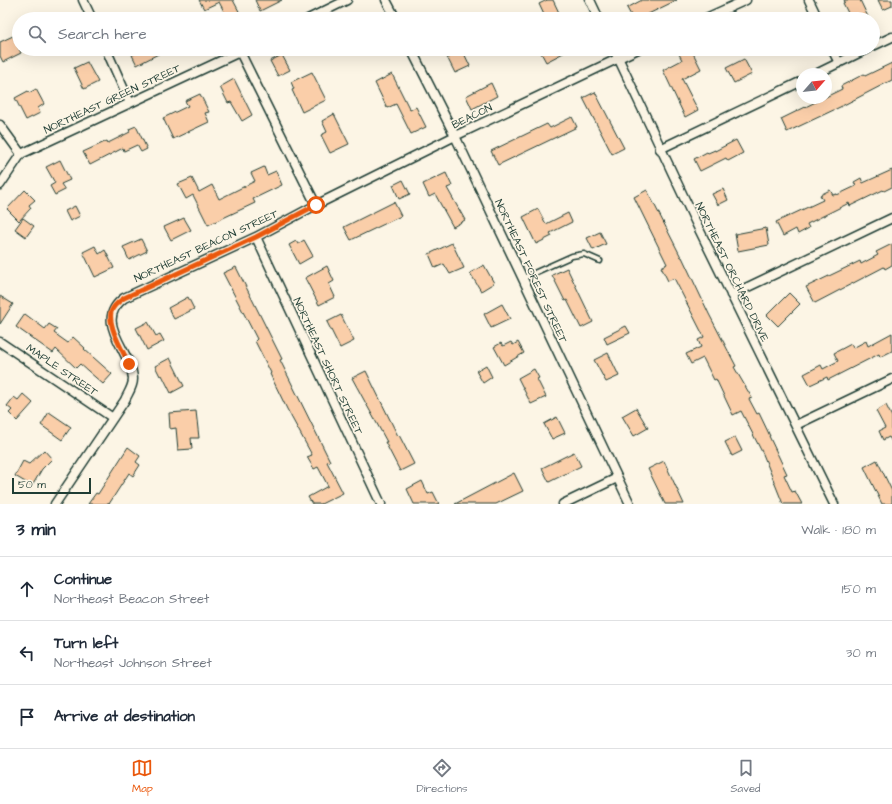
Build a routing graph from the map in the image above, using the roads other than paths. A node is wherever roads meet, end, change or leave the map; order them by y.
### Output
1 (84, 0) edge
2 (347, 0) edge
3 (386, 0) edge
4 (590, 0) edge
5 (746, 0) edge
6 (809, 0) edge
7 (338, 2) edge
8 (89, 12) edge
9 (320, 12) edge
10 (392, 12) edge
11 (596, 12) edge
12 (719, 12) edge
13 (815, 12) edge
14 (892, 37) edge
15 (880, 43) edge
16 (109, 56) edge
17 (230, 56) edge
18 (246, 56) edge
19 (415, 56) edge
20 (622, 56) edge
21 (836, 56) edge
22 (853, 56) edge
23 (618, 58) junction
24 (839, 63) junction
25 (829, 68) edge
26 (796, 84) edge
27 (130, 103) junction
28 (0, 125) edge
29 (455, 136) junction
30 (660, 149) junction
31 (21, 154) junction
32 (0, 185) edge
33 (316, 205) junction
34 (892, 218) edge
35 (256, 237) junction
36 (600, 261) dead end
37 (522, 279) junction
38 (731, 295) junction
39 (0, 342) edge
40 (892, 379) edge
41 (112, 418) junction
42 (796, 425) junction
43 (617, 478) junction
44 (55, 504) edge
45 (381, 504) edge
46 (563, 504) edge
47 (630, 504) edge
48 (834, 504) edge

1 - 8 street
2 - 7 street
3 - 10 street
4 - 11 street
5 - 12 street
6 - 13 street
7 - 9 street
14 - 15 street
16 - 27 street
17 - 27 street, NORTHEAST GREEN STREET
18 - 33 street
19 - 29 street, NORTHEAST FOREST STREET
20 - 23 street, BEACON
21 - 24 street
22 - 24 street
23 - 29 street, BEACON
23 - 30 street, NORTHEAST ORCHARD DRIVE
24 - 25 street
26 - 30 street
27 - 31 street, NORTHEAST GREEN STREET
28 - 31 street
29 - 33 street, BEACON
29 - 37 street, NORTHEAST FOREST STREET
30 - 38 street, NORTHEAST ORCHARD DRIVE
31 - 32 street
33 - 35 street, NORTHEAST BEACON STREET
34 - 38 street
35 - 41 street, NORTHEAST BEACON STREET
35 - 45 street, NORTHEAST SHORT STREET
36 - 37 lane
37 - 43 street, NORTHEAST FOREST STREET
38 - 42 street, NORTHEAST ORCHARD DRIVE
39 - 41 street, MAPLE STREET
40 - 42 street
41 - 44 street
42 - 48 street, NORTHEAST ORCHARD DRIVE
43 - 46 street
43 - 47 street, NORTHEAST FOREST STREET

